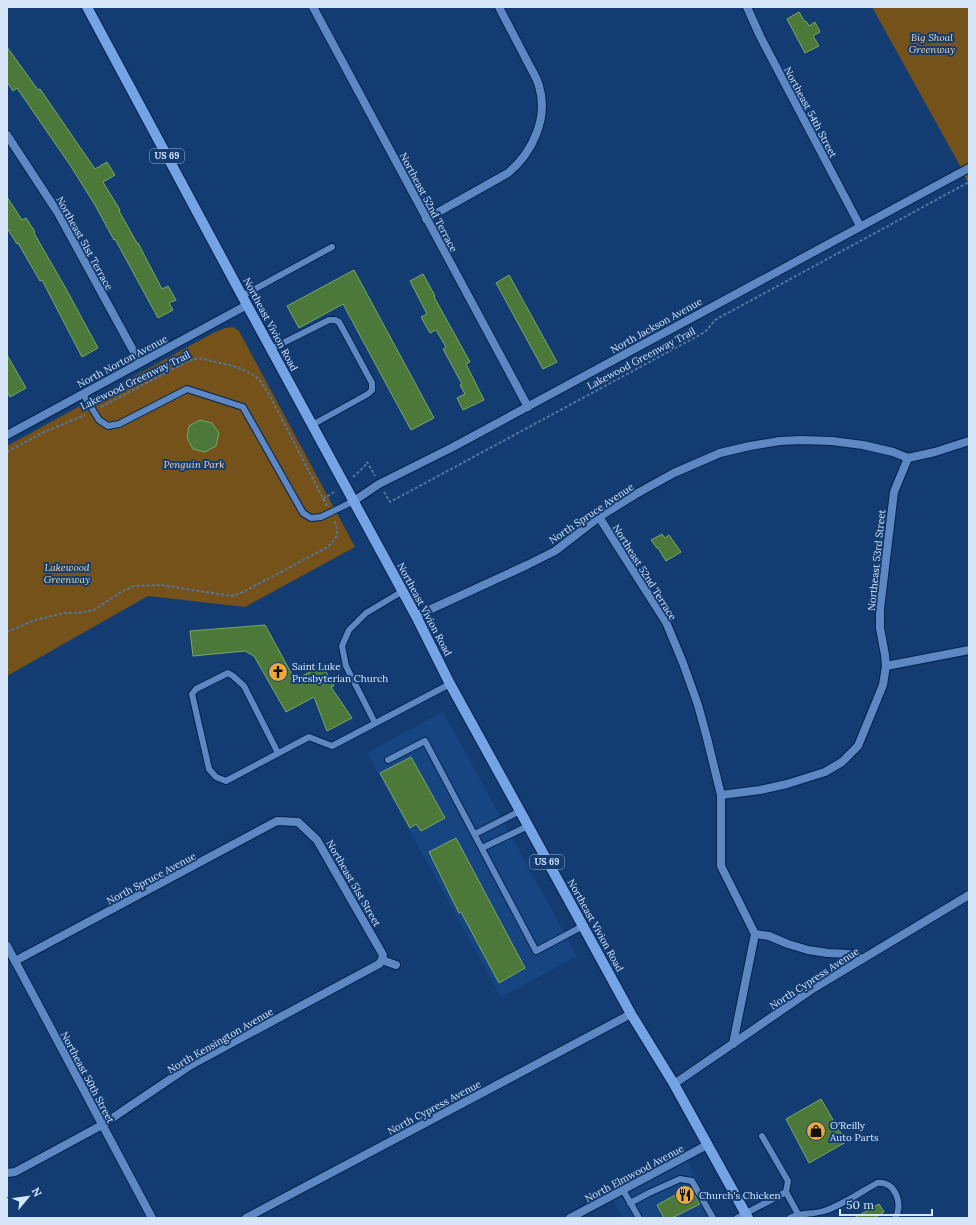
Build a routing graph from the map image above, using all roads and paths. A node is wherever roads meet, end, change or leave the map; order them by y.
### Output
1 (87, 7) edge
2 (313, 7) edge
3 (499, 7) edge
4 (747, 7) edge
5 (7, 135) edge
6 (969, 168) edge
7 (969, 182) edge
8 (426, 219) junction
9 (860, 226) junction
10 (332, 247) dead end
11 (245, 301) junction
12 (271, 349) junction
13 (140, 363) junction
14 (83, 394) junction
15 (528, 406) junction
16 (94, 411) junction
17 (312, 425) junction
18 (7, 435) edge
19 (969, 441) edge
20 (7, 452) edge
21 (908, 458) junction
22 (364, 467) dead end
23 (372, 471) dead end
24 (383, 492) dead end
25 (323, 499) dead end
26 (354, 501) junction
27 (331, 512) junction
28 (600, 517) junction
29 (403, 591) junction
30 (416, 616) junction
31 (7, 632) edge
32 (969, 650) edge
33 (886, 666) junction
34 (450, 684) junction
35 (375, 723) junction
36 (278, 753) junction
37 (388, 760) dead end
38 (721, 795) junction
39 (520, 811) junction
40 (298, 822) joint
41 (528, 826) junction
42 (475, 834) junction
43 (482, 848) junction
44 (969, 895) edge
45 (583, 926) junction
46 (755, 934) junction
47 (7, 946) edge
48 (862, 959) junction
49 (382, 960) junction
50 (15, 961) junction
51 (396, 964) dead end
52 (631, 1014) junction
53 (733, 1044) junction
54 (674, 1084) junction
55 (102, 1125) junction
56 (762, 1136) dead end
57 (707, 1145) junction
58 (7, 1173) edge
59 (623, 1190) junction
60 (786, 1192) junction
61 (630, 1203) junction
62 (798, 1214) junction
63 (744, 1217) edge
64 (152, 1218) edge
65 (246, 1218) edge
66 (570, 1218) edge
67 (639, 1218) edge
68 (713, 1218) edge
69 (790, 1218) edge
70 (895, 1218) edge

1 - 11 main road, Northeast Vivion Road / US 69
2 - 8 street, Northeast 52nd Terrace
3 - 8 street
4 - 9 street, Northeast 54th Street
5 - 13 street, Northeast 51st Terrace
6 - 9 street, North Jackson Avenue
7 - 24 path, Lakewood Greenway Trail
8 - 15 street, Northeast 52nd Terrace
9 - 15 street, North Jackson Avenue
10 - 11 lane
11 - 12 main road, Northeast Vivion Road / US 69
11 - 13 street, North Norton Avenue
12 - 17 main road, Northeast Vivion Road / US 69
12 - 17 lane
13 - 14 street, North Norton Avenue
14 - 16 lane
14 - 18 street, North Norton Avenue
15 - 26 street, North Jackson Avenue
16 - 20 path, Lakewood Greenway Trail
16 - 25 path, Lakewood Greenway Trail
16 - 27 lane
17 - 26 main road, Northeast Vivion Road / US 69
19 - 21 street
21 - 28 street, North Spruce Avenue
21 - 33 street, Northeast 53rd Street
22 - 23 path
26 - 27 lane
26 - 29 main road, Northeast Vivion Road / US 69
27 - 31 path
28 - 30 street, North Spruce Avenue
28 - 38 street, Northeast 52nd Terrace
29 - 30 main road, Northeast Vivion Road / US 69
29 - 35 lane
30 - 34 main road, Northeast Vivion Road / US 69
32 - 33 street
33 - 38 street
34 - 35 lane
34 - 39 main road, Northeast Vivion Road / US 69
35 - 36 lane
36 - 36 lane
37 - 42 lane
38 - 46 street, Northeast 52nd Terrace
39 - 41 main road, Northeast Vivion Road / US 69
39 - 42 lane
40 - 49 street, Northeast 51st Street
40 - 50 street, North Spruce Avenue
41 - 43 lane
41 - 45 main road, Northeast Vivion Road / US 69
42 - 43 lane
43 - 45 lane
44 - 48 street, North Cypress Avenue
45 - 52 main road, Northeast Vivion Road / US 69
46 - 48 street
46 - 53 street
47 - 50 street, Northeast 50th Street
48 - 53 street, North Cypress Avenue
49 - 51 street
49 - 55 street, North Kensington Avenue
50 - 55 street, Northeast 50th Street
52 - 54 main road, Northeast Vivion Road / US 69
52 - 65 street, North Cypress Avenue
53 - 54 street, North Cypress Avenue
54 - 57 main road, Northeast Vivion Road / US 69
55 - 58 street, North Kensington Avenue
55 - 64 street, Northeast 50th Street
56 - 60 lane
57 - 59 street, North Elmwood Avenue
57 - 63 main road, Northeast Vivion Road / US 69
59 - 61 lane
59 - 66 street, North Elmwood Avenue
60 - 62 lane
60 - 63 lane
61 - 67 lane
61 - 68 lane
62 - 69 lane
62 - 70 lane

